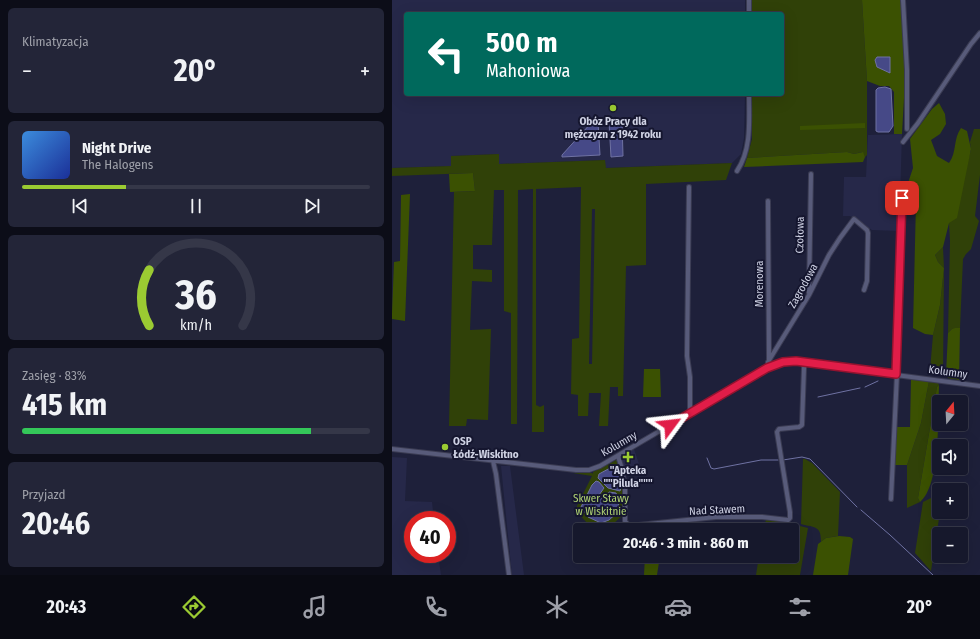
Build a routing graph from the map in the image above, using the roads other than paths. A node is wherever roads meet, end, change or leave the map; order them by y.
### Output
1 (749, 0) edge
2 (903, 0) edge
3 (749, 12) edge
4 (980, 33) edge
5 (749, 96) edge
6 (907, 129) dead end
7 (903, 142) dead end
8 (737, 171) dead end
9 (811, 174) dead end
10 (689, 188) dead end
11 (902, 198) dead end
12 (768, 201) dead end
13 (864, 290) dead end
14 (809, 295) junction
15 (768, 362) junction
16 (806, 362) junction
17 (770, 367) junction
18 (897, 374) junction
19 (980, 386) edge
20 (690, 414) junction
21 (392, 449) edge
22 (618, 456) junction
23 (493, 461) junction
24 (891, 499) dead end
25 (509, 575) edge

1 - 3 street
2 - 6 street
4 - 7 street
5 - 8 street
9 - 14 street, Czołowa
10 - 20 street
11 - 18 street
12 - 15 street, Morenowa
13 - 14 street, Zagrodowa
14 - 15 street, Zagrodowa
15 - 17 street, Morenowa
16 - 17 street, Kolumny
16 - 18 street, Kolumny
16 - 22 street, Nad Stawem
17 - 20 street, Kolumny
18 - 19 street, Kolumny
18 - 24 street
20 - 22 street, Kolumny
21 - 23 street, Kolumny
22 - 23 street, Kolumny
23 - 25 street

